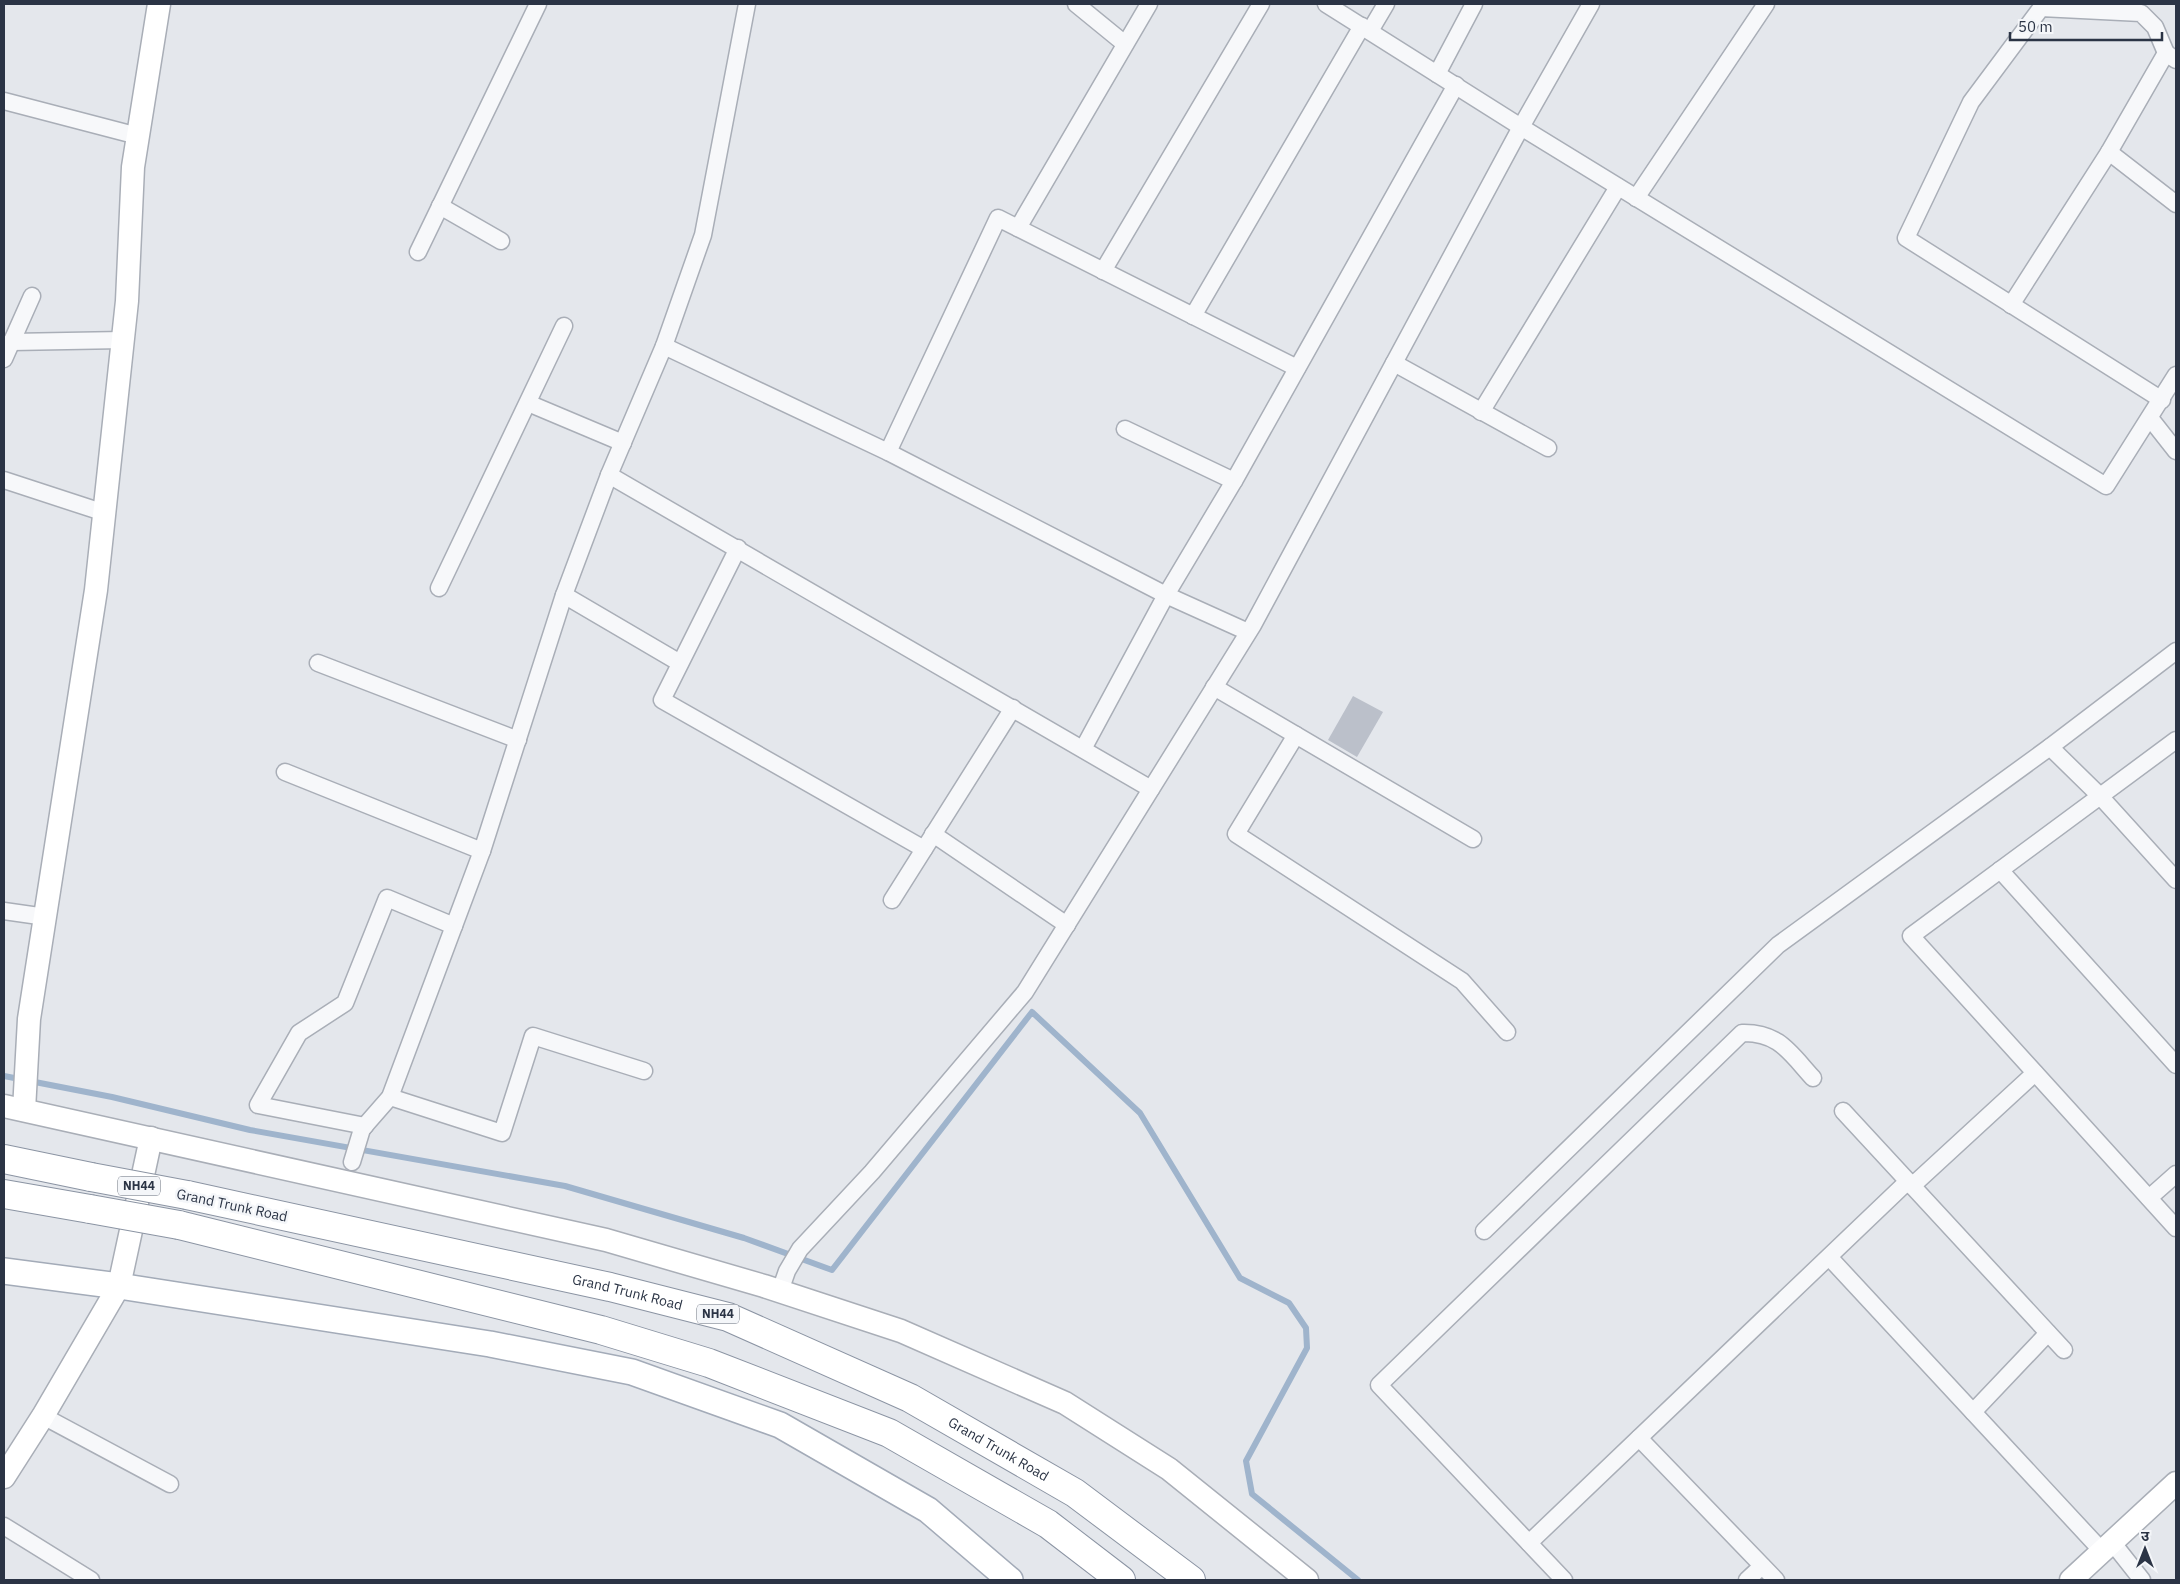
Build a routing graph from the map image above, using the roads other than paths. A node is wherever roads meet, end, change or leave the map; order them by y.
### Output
1 (159, 4) edge
2 (538, 4) edge
3 (747, 4) edge
4 (1076, 4) edge
5 (1149, 4) edge
6 (1261, 4) edge
7 (1326, 4) edge
8 (1386, 4) edge
9 (1474, 4) edge
10 (1591, 4) edge
11 (1766, 4) edge
12 (1366, 29) junction
13 (1125, 44) junction
14 (2171, 56) edge
15 (1437, 74) junction
16 (1456, 85) junction
17 (4, 101) edge
18 (1521, 127) junction
19 (138, 136) junction
20 (2109, 152) junction
21 (1618, 187) junction
22 (1636, 198) junction
23 (2176, 204) edge
24 (440, 206) junction
25 (1018, 228) junction
26 (501, 241) dead end
27 (418, 252) dead end
28 (1103, 271) junction
29 (32, 296) dead end
30 (2011, 305) junction
31 (1193, 316) junction
32 (564, 326) dead end
33 (123, 340) junction
34 (11, 342) junction
35 (664, 346) junction
36 (4, 359) edge
37 (1394, 363) junction
38 (1297, 368) junction
39 (2176, 375) edge
40 (2162, 400) junction
41 (528, 403) junction
42 (1482, 412) junction
43 (2150, 418) junction
44 (1124, 429) dead end
45 (623, 443) junction
46 (1548, 448) dead end
47 (2176, 451) edge
48 (888, 452) junction
49 (609, 475) junction
50 (4, 480) edge
51 (1234, 481) junction
52 (104, 513) junction
53 (738, 548) junction
54 (439, 588) dead end
55 (564, 595) junction
56 (1166, 595) junction
57 (1248, 632) junction
58 (2176, 651) edge
59 (318, 663) dead end
60 (680, 663) junction
61 (1214, 687) junction
62 (1014, 708) junction
63 (1296, 735) junction
64 (518, 740) junction
65 (2175, 744) edge
66 (2050, 747) junction
67 (1083, 749) junction
68 (285, 772) dead end
69 (1151, 789) junction
70 (2100, 796) junction
71 (933, 834) junction
72 (1473, 839) dead end
73 (924, 848) junction
74 (482, 851) junction
75 (2000, 870) junction
76 (2176, 880) edge
77 (892, 900) dead end
78 (4, 910) edge
79 (46, 917) junction
80 (1067, 925) junction
81 (454, 926) junction
82 (1507, 1032) dead end
83 (2176, 1065) edge
84 (644, 1071) dead end
85 (2035, 1073) junction
86 (1813, 1078) dead end
87 (390, 1097) junction
88 (18, 1103) edge
89 (1842, 1111) dead end
90 (364, 1128) junction
91 (151, 1138) junction
92 (4, 1159) edge
93 (352, 1162) dead end
94 (2176, 1174) edge
95 (1910, 1184) junction
96 (4, 1194) edge
97 (2149, 1198) junction
98 (2176, 1228) edge
99 (1484, 1231) dead end
100 (1829, 1257) junction
101 (4, 1271) edge
102 (783, 1281) junction
103 (119, 1286) junction
104 (2048, 1334) junction
105 (2064, 1350) dead end
106 (1973, 1412) junction
107 (43, 1416) junction
108 (1639, 1438) junction
109 (4, 1477) edge
110 (2176, 1483) edge
111 (170, 1484) dead end
112 (4, 1526) edge
113 (1529, 1543) junction
114 (2107, 1547) junction
115 (1762, 1566) junction
116 (91, 1580) edge
117 (1010, 1580) edge
118 (1122, 1580) edge
119 (1191, 1580) edge
120 (1307, 1580) edge
121 (1564, 1580) edge
122 (1747, 1580) edge
123 (1776, 1580) edge
124 (2071, 1580) edge
125 (2142, 1580) edge

1 - 19 street
2 - 24 street
3 - 35 street
4 - 13 street
5 - 13 street
6 - 28 street
7 - 12 street
8 - 12 street
9 - 15 street
10 - 18 street
11 - 22 street
12 - 15 street
12 - 31 street
13 - 25 street
14 - 20 street
14 - 30 street
15 - 16 street
16 - 18 street
16 - 38 street
17 - 19 street
18 - 21 street
18 - 37 street
19 - 33 street
20 - 23 street
20 - 30 street
21 - 22 street
21 - 42 street
22 - 43 street
24 - 26 street
24 - 27 street
25 - 28 street
25 - 48 street
28 - 31 street
29 - 34 street
30 - 40 street
31 - 38 street
32 - 41 street
33 - 34 street
33 - 52 street
34 - 36 street
35 - 45 street
35 - 48 street
37 - 42 street
37 - 57 street
38 - 51 street
39 - 40 street
40 - 43 street
41 - 45 street
41 - 54 street
42 - 46 street
43 - 47 street
44 - 51 street
45 - 49 street
48 - 56 street
49 - 53 street
49 - 55 street
50 - 52 street
51 - 56 street
52 - 79 street
53 - 60 street
53 - 62 street
55 - 60 street
55 - 64 street
56 - 57 street
56 - 67 street
57 - 61 street
58 - 66 street
59 - 64 street
60 - 73 street
61 - 63 street
61 - 69 street
62 - 67 street
62 - 71 street
63 - 72 street
63 - 82 street
64 - 74 street
65 - 70 street
66 - 70 street
66 - 99 street
67 - 69 street
68 - 74 street
69 - 80 street
70 - 75 street
70 - 76 street
71 - 73 street
71 - 80 street
73 - 77 street
74 - 81 street
75 - 83 street
75 - 85 street
78 - 79 street
79 - 88 street
80 - 102 street
81 - 87 street
81 - 90 street
84 - 87 street
85 - 95 street
85 - 97 street
86 - 113 street
87 - 90 street
88 - 91 street
89 - 95 street
90 - 93 street
91 - 102 street
91 - 103 street
92 - 119 highway, Grand Trunk Road / NH44, bridge
94 - 97 street
95 - 100 street
95 - 104 street
96 - 118 highway, NH44, bridge
97 - 98 street
100 - 106 street
100 - 108 street
101 - 103 main road
102 - 120 street
103 - 107 street
103 - 117 main road
104 - 105 street
104 - 106 street
106 - 114 street
107 - 109 street
107 - 111 street
108 - 113 street
108 - 115 street
110 - 114 street
112 - 116 street
113 - 121 street
114 - 124 street
114 - 125 street
115 - 122 street
115 - 123 street

